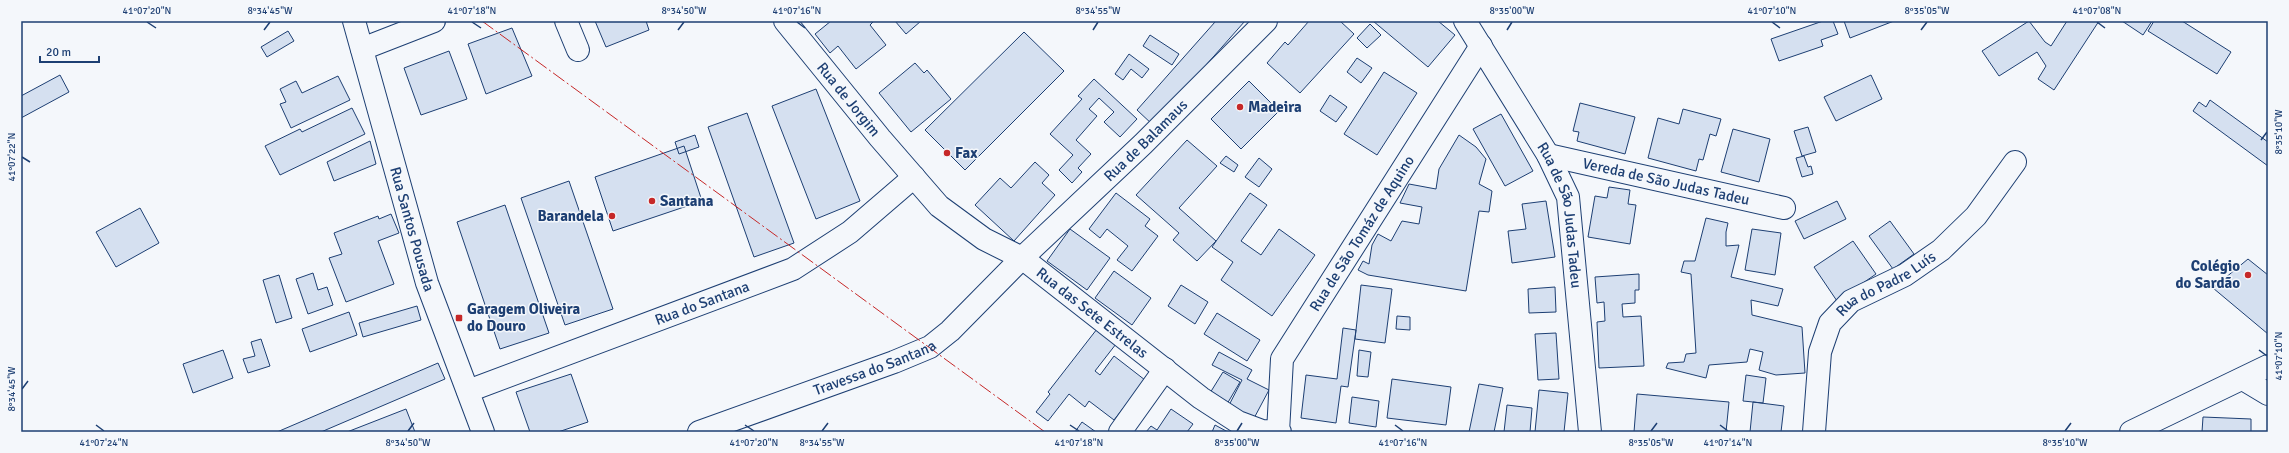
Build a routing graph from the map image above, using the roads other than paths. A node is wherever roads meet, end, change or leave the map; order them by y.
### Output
1 (354, 21) edge
2 (434, 21) edge
3 (566, 21) edge
4 (785, 21) edge
5 (1266, 21) edge
6 (1465, 21) edge
7 (1481, 46) junction
8 (362, 49) junction
9 (578, 50) dead end
10 (1548, 155) junction
11 (2015, 162) dead end
12 (914, 177) junction
13 (1784, 208) dead end
14 (1022, 258) junction
15 (2268, 366) edge
16 (1165, 370) junction
17 (2243, 379) junction
18 (468, 391) junction
19 (2268, 394) edge
20 (483, 432) edge
21 (699, 432) edge
22 (1120, 432) edge
23 (1279, 432) edge
24 (1590, 432) edge
25 (1814, 432) edge
26 (2131, 432) edge

1 - 8 street, Rua Santos Pousada
2 - 8 street
3 - 9 street
4 - 12 street, Rua de Jorgim
5 - 14 street, Rua de Balamaus
6 - 7 street, Rua de São Judas Tadeu
7 - 10 street, Rua de São Judas Tadeu
7 - 23 street, Rua de São Tomáz de Aquino
8 - 18 street, Rua Santos Pousada
10 - 13 street, Vereda de São Judas Tadeu
10 - 24 street, Rua de São Judas Tadeu
11 - 25 street, Rua do Padre Luís
12 - 14 street, Rua das Sete Estrelas
12 - 18 street, Rua do Santana
14 - 16 street, Rua das Sete Estrelas
14 - 21 street, Travessa do Santana
15 - 17 street
16 - 22 street
16 - 23 street, Rua das Sete Estrelas
17 - 19 street
17 - 26 street
18 - 20 street, Rua Santos Pousada

